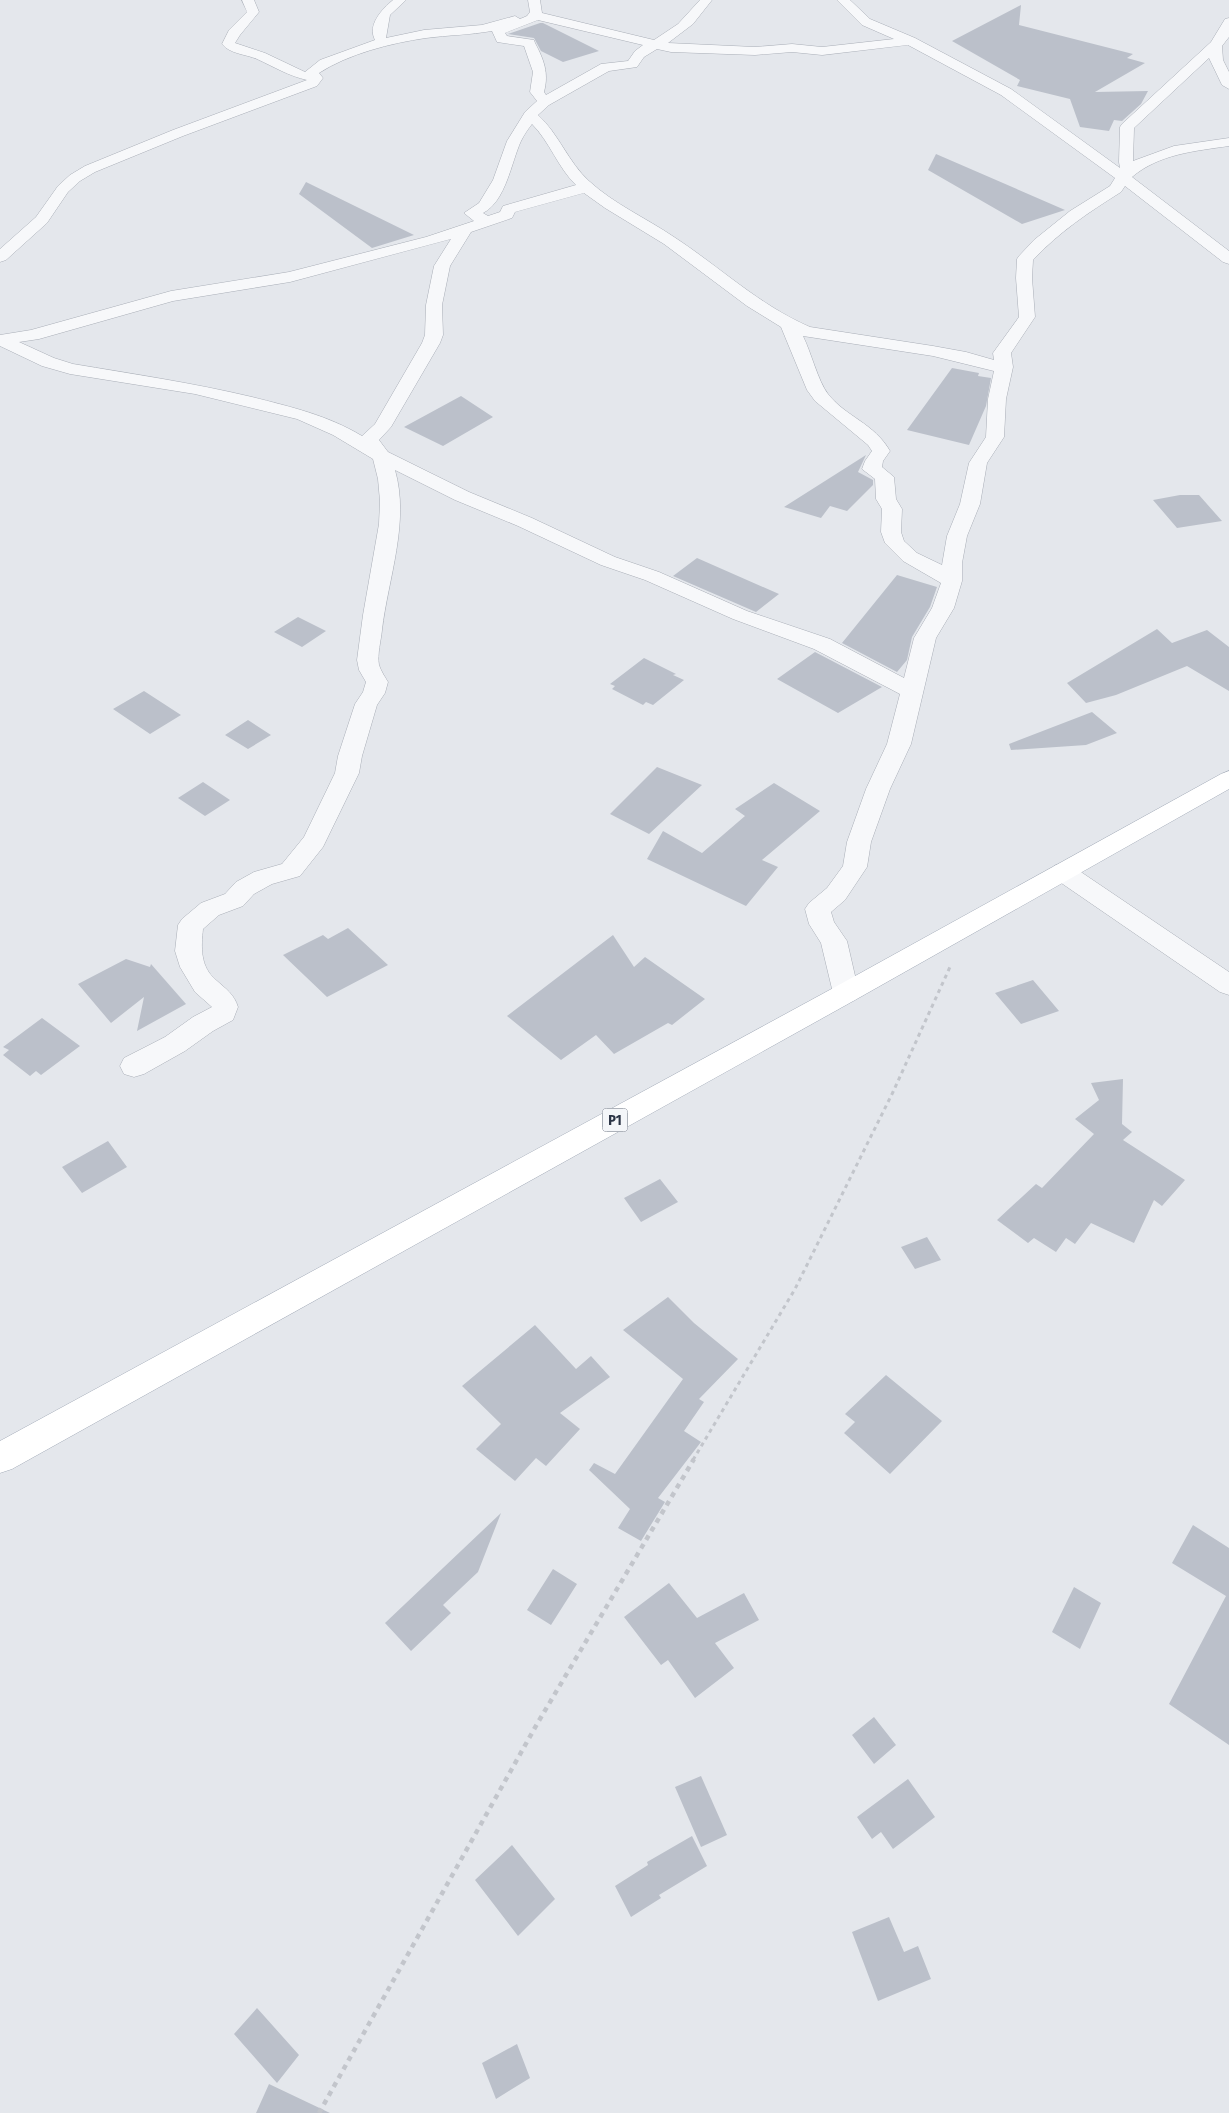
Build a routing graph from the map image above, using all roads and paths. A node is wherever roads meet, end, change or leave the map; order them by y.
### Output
1 (248, 0) edge
2 (400, 0) edge
3 (706, 0) edge
4 (843, 0) edge
5 (533, 5) edge
6 (1229, 22) edge
7 (910, 41) junction
8 (382, 42) junction
9 (655, 44) junction
10 (1216, 45) junction
11 (316, 78) junction
12 (1229, 85) edge
13 (544, 102) junction
14 (530, 115) junction
15 (1229, 142) edge
16 (1123, 177) junction
17 (587, 187) junction
18 (487, 222) junction
19 (465, 229) junction
20 (0, 257) edge
21 (1229, 258) edge
22 (789, 326) junction
23 (0, 340) edge
24 (1004, 367) junction
25 (381, 456) junction
26 (952, 581) junction
27 (912, 691) junction
28 (1229, 779) edge
29 (1063, 872) junction
30 (969, 924) junction
31 (1229, 985) edge
32 (846, 993) junction
33 (134, 1066) dead end
34 (0, 1458) edge
35 (319, 2113) edge

1 - 11 street
2 - 8 street
3 - 9 street
4 - 7 street
5 - 8 street
5 - 9 street
5 - 13 street
6 - 10 street
7 - 9 street
7 - 16 street
8 - 11 street
9 - 13 street
10 - 12 street
10 - 16 street
11 - 20 street
13 - 14 street
14 - 17 street
14 - 18 street
15 - 16 street
16 - 21 street
16 - 24 street
17 - 18 street
17 - 22 street
18 - 19 street
19 - 23 street
19 - 25 street
22 - 24 street
22 - 26 street
23 - 25 street
24 - 26 street
25 - 27 street
25 - 33 street
26 - 27 street
27 - 32 street
28 - 29 main road, P1
29 - 30 main road, P1
29 - 31 street
30 - 32 main road, P1
30 - 35 path
32 - 34 main road, P1

